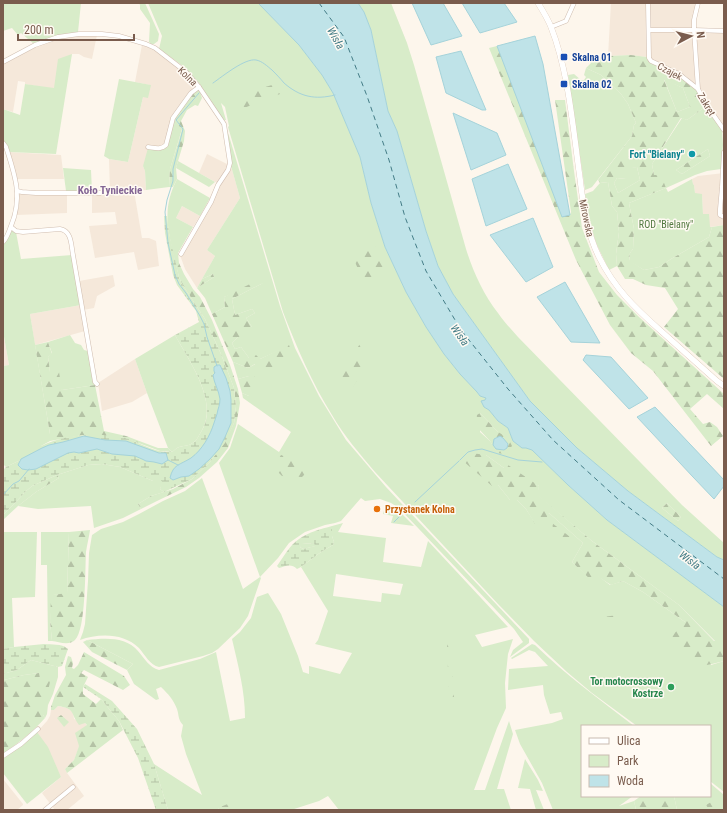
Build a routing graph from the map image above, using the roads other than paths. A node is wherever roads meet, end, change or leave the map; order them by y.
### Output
1 (538, 3) edge
2 (574, 3) edge
3 (648, 3) edge
4 (698, 3) edge
5 (551, 27) junction
6 (649, 30) junction
7 (694, 30) junction
8 (724, 30) edge
9 (3, 62) edge
10 (199, 87) junction
11 (698, 89) junction
12 (724, 130) edge
13 (3, 143) edge
14 (148, 147) dead end
15 (724, 152) edge
16 (17, 191) junction
17 (113, 193) dead end
18 (724, 217) edge
19 (11, 227) junction
20 (3, 242) edge
21 (181, 254) dead end
22 (98, 384) dead end
23 (724, 386) edge
24 (38, 730) dead end
25 (3, 756) edge
26 (73, 787) dead end
27 (45, 810) edge

1 - 5 main road, Mirowska
2 - 5 street
3 - 6 street, Czajek
4 - 7 street, Zakręt
5 - 23 main road, Mirowska
6 - 7 street
6 - 11 street, Czajek
7 - 8 street
7 - 11 street, Zakręt
9 - 10 street, Kolna
10 - 14 street
10 - 21 street, Kolna
11 - 12 street, Zakręt
13 - 16 street
15 - 18 street
16 - 17 street
16 - 19 street
19 - 20 street
19 - 22 street
24 - 25 street
26 - 27 street

